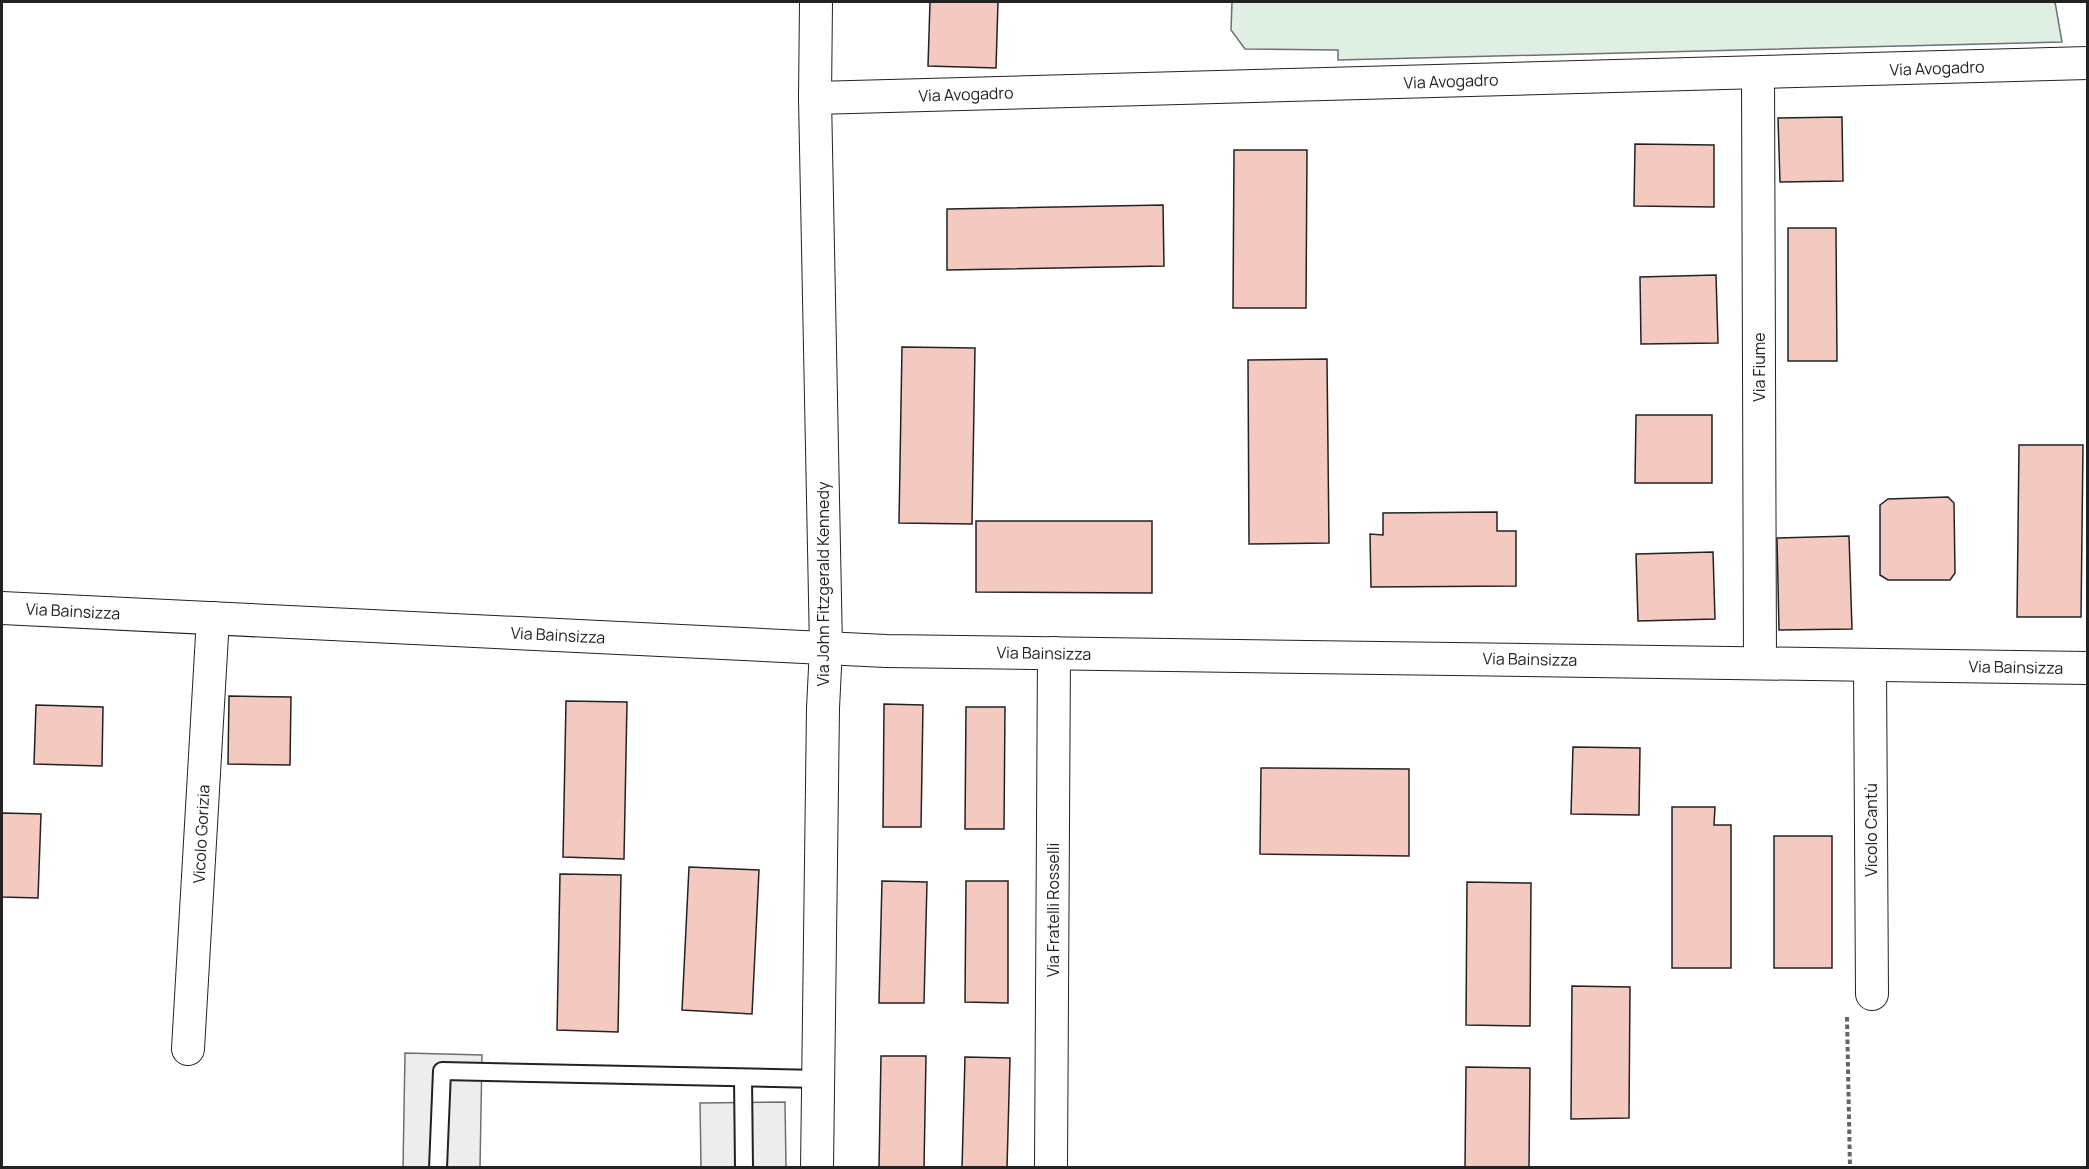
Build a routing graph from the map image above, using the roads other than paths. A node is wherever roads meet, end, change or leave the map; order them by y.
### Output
1 (816, 2) edge
2 (2088, 63) edge
3 (1758, 73) junction
4 (815, 98) junction
5 (2, 608) edge
6 (213, 618) junction
7 (826, 648) junction
8 (1054, 653) junction
9 (1760, 662) junction
10 (1870, 666) junction
11 (2088, 668) edge
12 (1872, 991) road end
13 (188, 1049) dead end
14 (743, 1078) junction
15 (819, 1079) junction
16 (438, 1167) edge
17 (744, 1167) edge
18 (818, 1167) edge
19 (1051, 1167) edge

1 - 4 street, Via John Fitzgerald Kennedy
2 - 3 street, Via Avogadro
3 - 4 street, Via Avogadro
3 - 9 street, Via Fiume
4 - 7 street, Via John Fitzgerald Kennedy
5 - 6 street, Via Bainsizza
6 - 7 street, Via Bainsizza
6 - 13 street, Vicolo Gorizia
7 - 8 street, Via Bainsizza
7 - 15 street, Via John Fitzgerald Kennedy
8 - 9 street, Via Bainsizza
8 - 19 street, Via Fratelli Rosselli
9 - 10 street, Via Bainsizza
10 - 11 street, Via Bainsizza
10 - 12 street, Vicolo Cantù
14 - 15 lane
14 - 16 lane
14 - 17 lane
15 - 18 street, Via John Fitzgerald Kennedy

